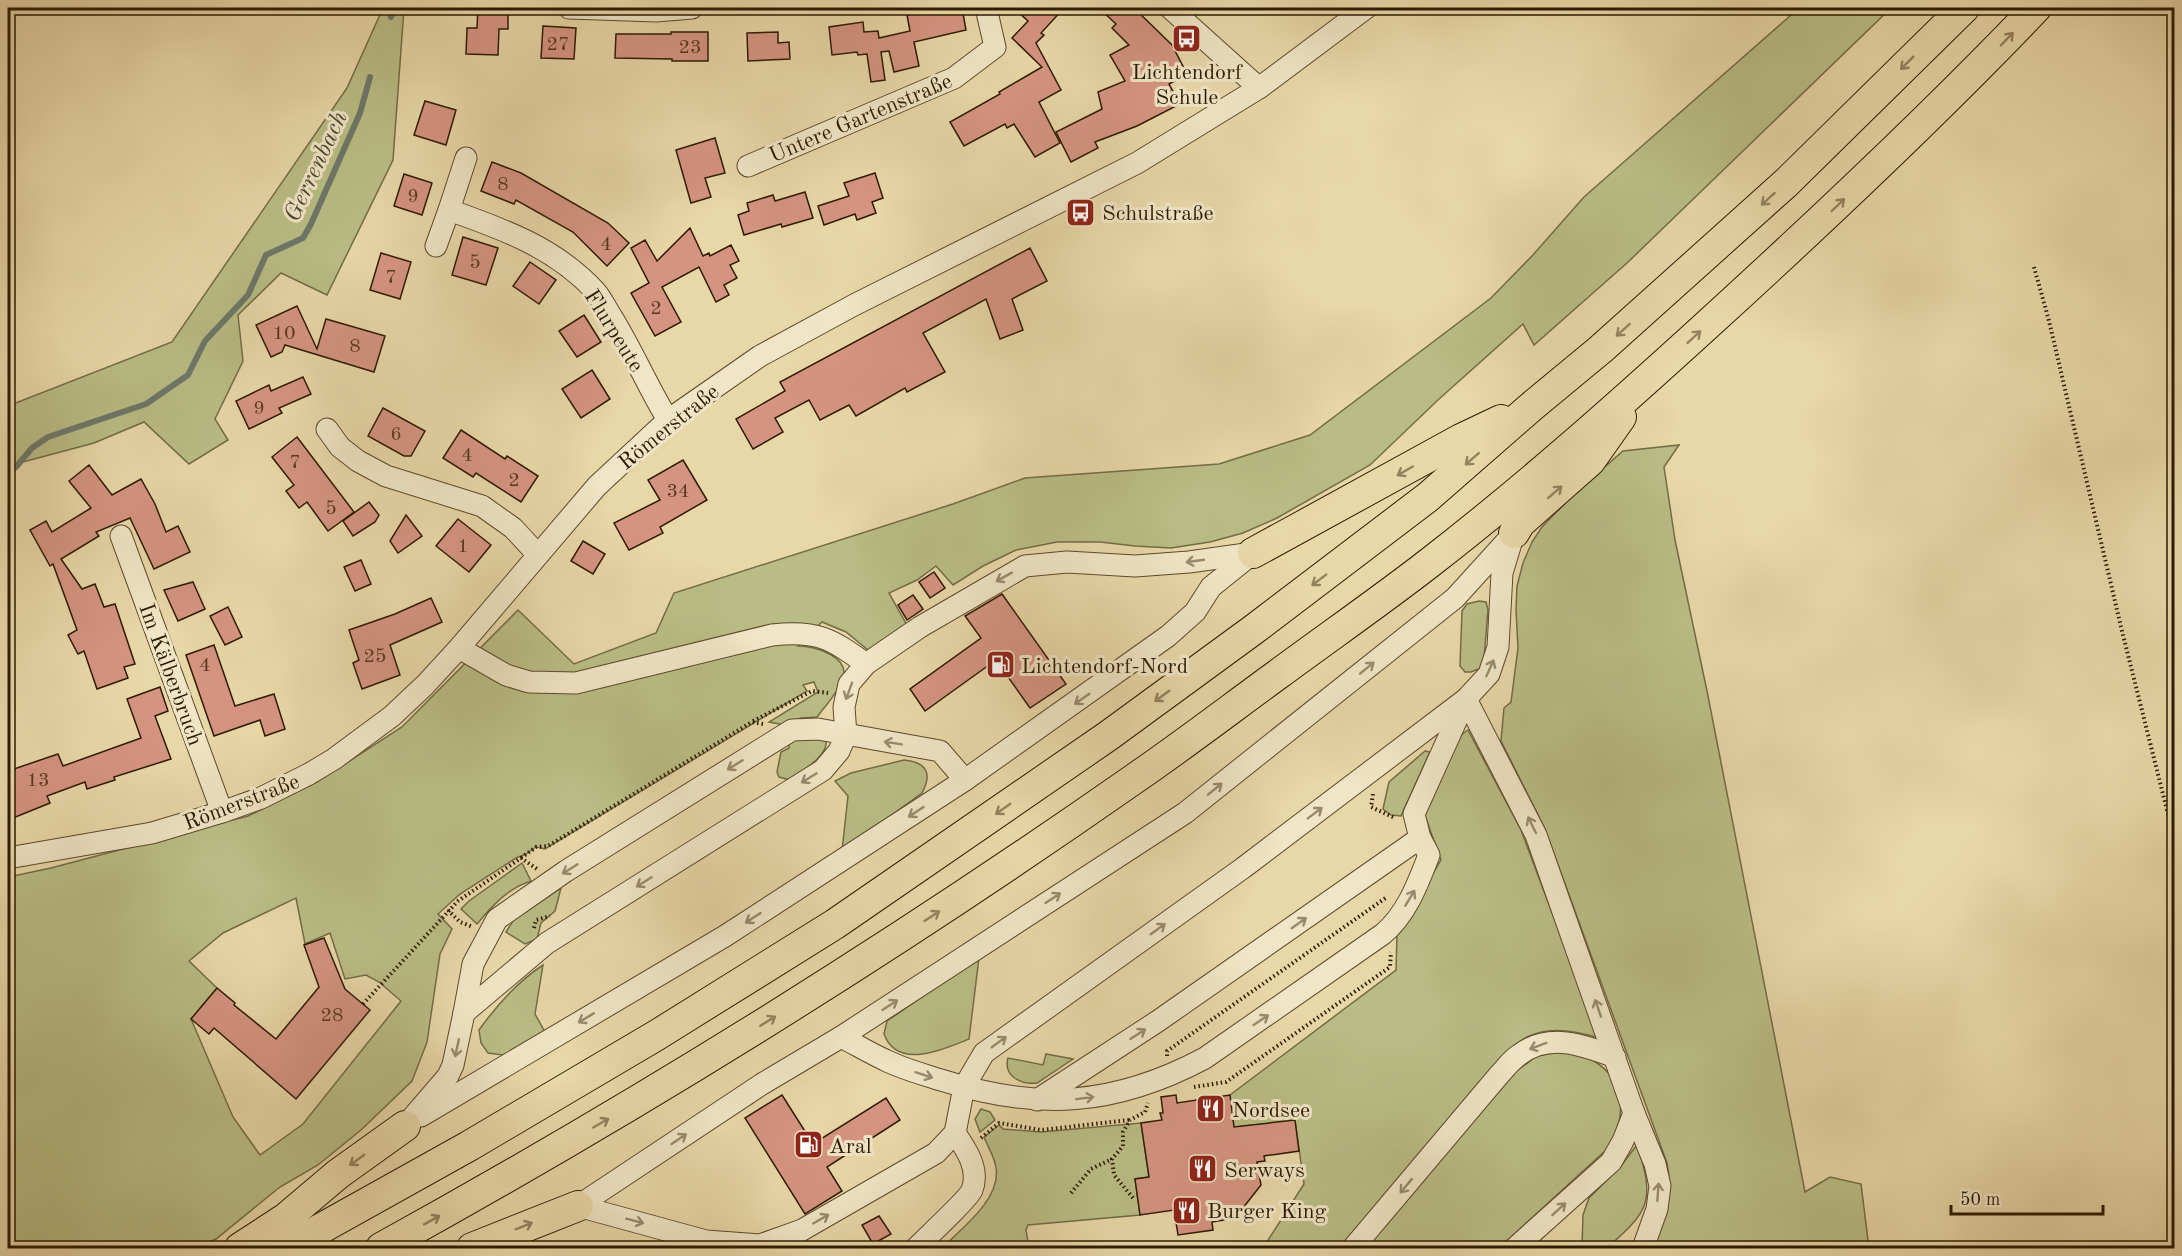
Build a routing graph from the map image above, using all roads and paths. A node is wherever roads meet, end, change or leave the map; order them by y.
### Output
1 (569, 8) edge
2 (692, 8) edge
3 (986, 8) edge
4 (1170, 8) edge
5 (1366, 8) edge
6 (1964, 8) edge
7 (2036, 8) edge
8 (1259, 88) junction
9 (466, 158) dead end
10 (748, 166) dead end
11 (449, 210) junction
12 (436, 246) dead end
13 (2034, 267) dead end
14 (1650, 376) junction
15 (1531, 407) junction
16 (668, 420) junction
17 (327, 429) dead end
18 (1514, 533) junction
19 (121, 536) dead end
20 (1253, 553) junction
21 (538, 555) junction
22 (459, 648) junction
23 (866, 664) junction
24 (846, 696) junction
25 (1466, 699) junction
26 (752, 722) junction
27 (792, 730) junction
28 (846, 735) junction
29 (1382, 762) junction
30 (965, 780) junction
31 (222, 812) junction
32 (1418, 832) junction
33 (2175, 838) edge
34 (8, 858) edge
35 (521, 858) junction
36 (553, 880) junction
37 (1391, 894) dead end
38 (448, 910) junction
39 (460, 922) dead end
40 (1390, 928) junction
41 (363, 1004) dead end
42 (464, 1013) junction
43 (841, 1037) junction
44 (1615, 1057) junction
45 (1167, 1076) junction
46 (964, 1087) junction
47 (1189, 1087) dead end
48 (1036, 1100) junction
49 (1149, 1100) dead end
50 (1634, 1113) junction
51 (1130, 1120) junction
52 (405, 1126) junction
53 (961, 1141) junction
54 (1112, 1159) junction
55 (1071, 1193) dead end
56 (1132, 1198) dead end
57 (578, 1206) junction
58 (1651, 1226) junction
59 (240, 1248) edge
60 (286, 1248) edge
61 (381, 1248) edge
62 (472, 1248) edge
63 (916, 1248) edge
64 (1353, 1248) edge
65 (1515, 1248) edge
66 (1626, 1248) edge
67 (1643, 1248) edge

1 - 2 street
3 - 10 street, Untere Gartenstraße
4 - 8 street
5 - 8 street, Römerstraße
6 -> 15 highway
14 -> 7 highway
8 - 16 street, Römerstraße
9 - 11 street
11 - 12 street
11 - 16 street, Flurpeute
13 - 33 path
18 -> 14 highway
61 -> 14 highway
15 -> 20 highway
15 -> 60 highway
16 - 21 street, Römerstraße
17 - 21 street
25 -> 18 street
43 -> 18 street
19 - 31 street, Im Kälberbruch
20 -> 23 street
20 -> 30 street
21 - 22 street, Römerstraße
22 - 23 street
22 - 31 street, Römerstraße
23 -> 24 street
24 - 26 path
24 - 28 street
25 - 29 street
25 - 32 street
44 -> 25 street
26 - 27 path
26 - 35 path
27 - 28 street
27 -> 36 street
30 -> 28 street
28 -> 42 street
29 - 32 path
46 -> 29 street
30 -> 52 street
31 - 34 street, Römerstraße
40 -> 32 street
48 -> 32 street
35 - 36 path
35 - 38 path
36 - 42 street
37 - 45 path
38 - 39 path
38 - 41 path
45 -> 40 street
40 - 47 path
42 -> 52 street
43 -> 46 street
57 -> 43 street
44 - 50 street
44 -> 64 street
48 -> 45 street
46 - 48 street
46 - 53 street
49 - 51 path
58 -> 50 street
65 -> 50 street
51 - 53 path
51 - 54 path
52 -> 59 highway
57 -> 53 street
53 - 63 street
54 - 55 path
54 - 56 path
62 -> 57 highway
58 - 66 street
58 - 67 street

